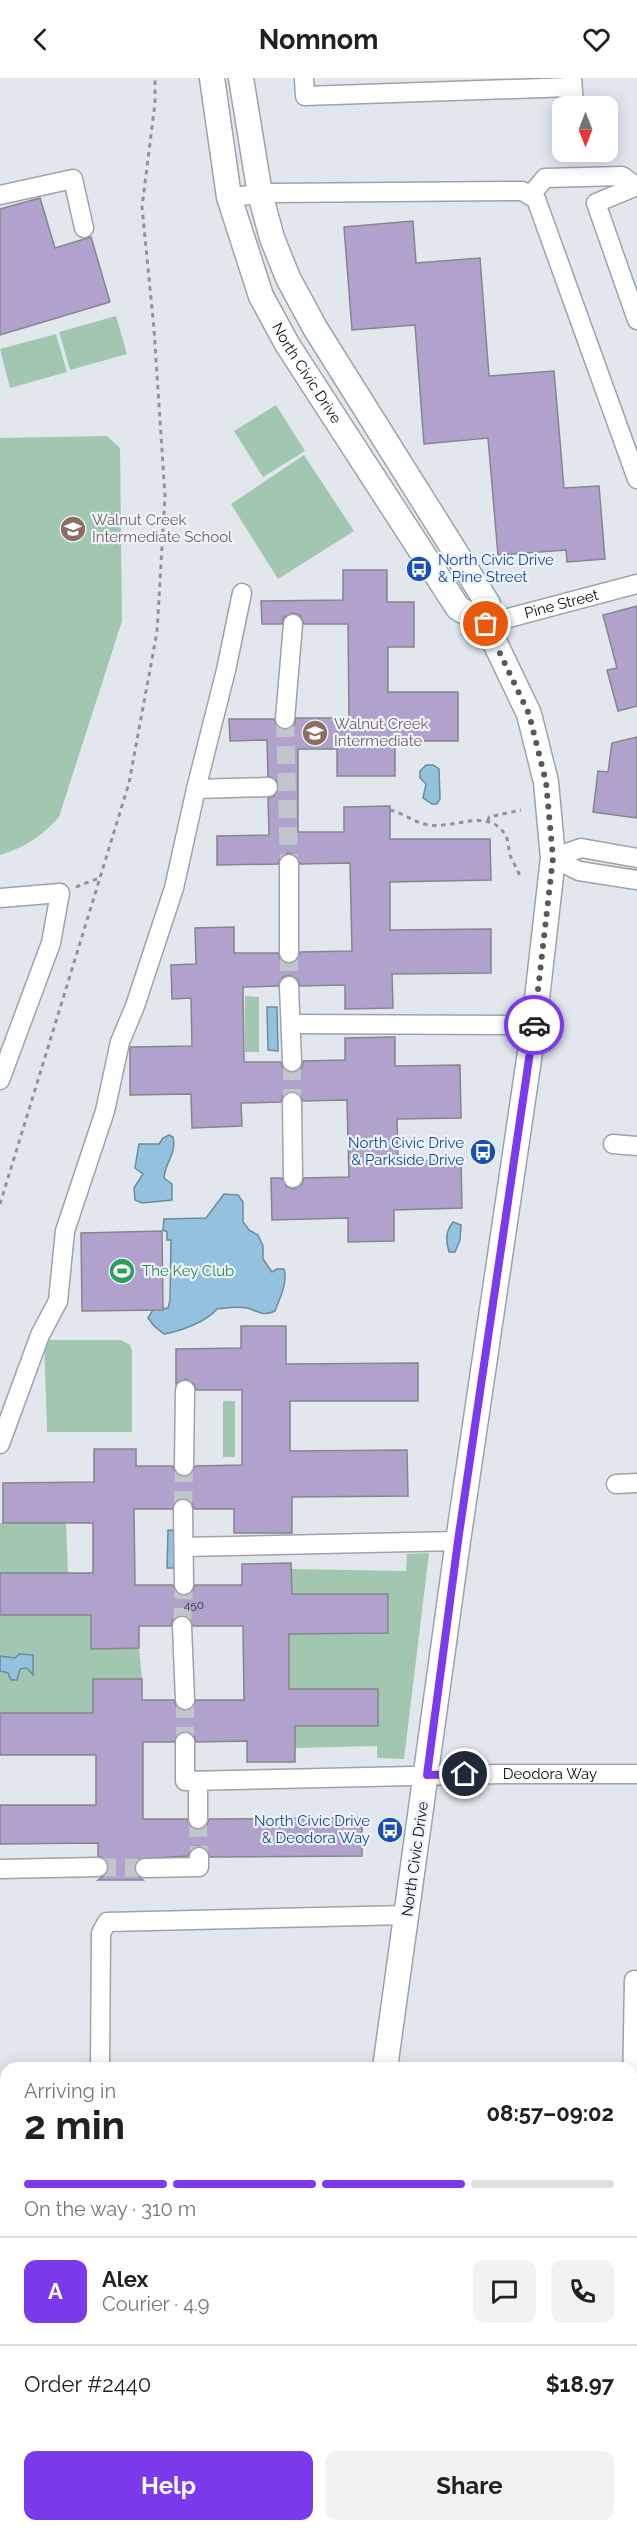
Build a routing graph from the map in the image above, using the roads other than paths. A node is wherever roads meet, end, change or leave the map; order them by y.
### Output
1 (212, 78) edge
2 (241, 78) edge
3 (304, 78) edge
4 (572, 83) edge
5 (637, 187) edge
6 (260, 194) junction
7 (0, 195) edge
8 (530, 196) junction
9 (229, 197) junction
10 (84, 228) dead end
11 (637, 320) edge
12 (637, 478) edge
13 (637, 584) edge
14 (242, 593) dead end
15 (293, 624) dead end
16 (486, 624) junction
17 (285, 719) tunnel mouth
18 (268, 787) dead end
19 (196, 789) junction
20 (553, 858) junction
21 (637, 858) edge
22 (289, 864) tunnel mouth
23 (637, 880) edge
24 (0, 898) edge
25 (289, 952) tunnel mouth
26 (289, 986) tunnel mouth
27 (291, 1024) junction
28 (534, 1025) junction
29 (292, 1062) tunnel mouth
30 (0, 1080) edge
31 (292, 1101) tunnel mouth
32 (613, 1144) dead end
33 (637, 1146) edge
34 (293, 1178) dead end
35 (185, 1390) dead end
36 (0, 1444) edge
37 (184, 1466) tunnel mouth
38 (637, 1483) edge
39 (616, 1484) dead end
40 (183, 1509) tunnel mouth
41 (458, 1541) junction
42 (184, 1547) junction
43 (184, 1585) tunnel mouth
44 (182, 1626) tunnel mouth
45 (185, 1700) tunnel mouth
46 (185, 1742) tunnel mouth
47 (637, 1774) edge
48 (427, 1775) junction
49 (198, 1781) junction
50 (198, 1819) tunnel mouth
51 (199, 1857) dead end
52 (98, 1867) tunnel mouth
53 (145, 1868) tunnel mouth
54 (0, 1869) edge
55 (407, 1915) junction
56 (634, 1980) dead end
57 (100, 2062) edge
58 (386, 2062) edge
59 (633, 2062) edge

1 - 9 main road, North Civic Drive
2 - 6 main road, North Civic Drive
3 - 4 street
5 - 8 street
5 - 11 street
6 - 8 street
6 - 9 street
6 - 16 main road, North Civic Drive
7 - 10 street
8 - 12 street
9 - 16 main road, North Civic Drive
13 - 16 street, Pine Street
14 - 19 street
15 - 17 street
16 - 20 main road, North Civic Drive
18 - 19 street
19 - 36 street
20 - 21 street
20 - 23 street
20 - 28 main road, North Civic Drive
22 - 25 street
24 - 30 street
26 - 27 street
27 - 28 street
27 - 29 street
28 - 41 main road, North Civic Drive
31 - 34 street
32 - 33 street
35 - 37 street
38 - 39 street
40 - 42 street
41 - 42 street
41 - 48 main road, North Civic Drive
42 - 43 street
44 - 45 street
46 - 49 street
47 - 48 street, Deodora Way
48 - 49 street, Deodora Way
48 - 55 main road, North Civic Drive
49 - 50 street
51 - 53 street
52 - 54 street
55 - 57 street
55 - 58 main road, North Civic Drive
56 - 59 street

